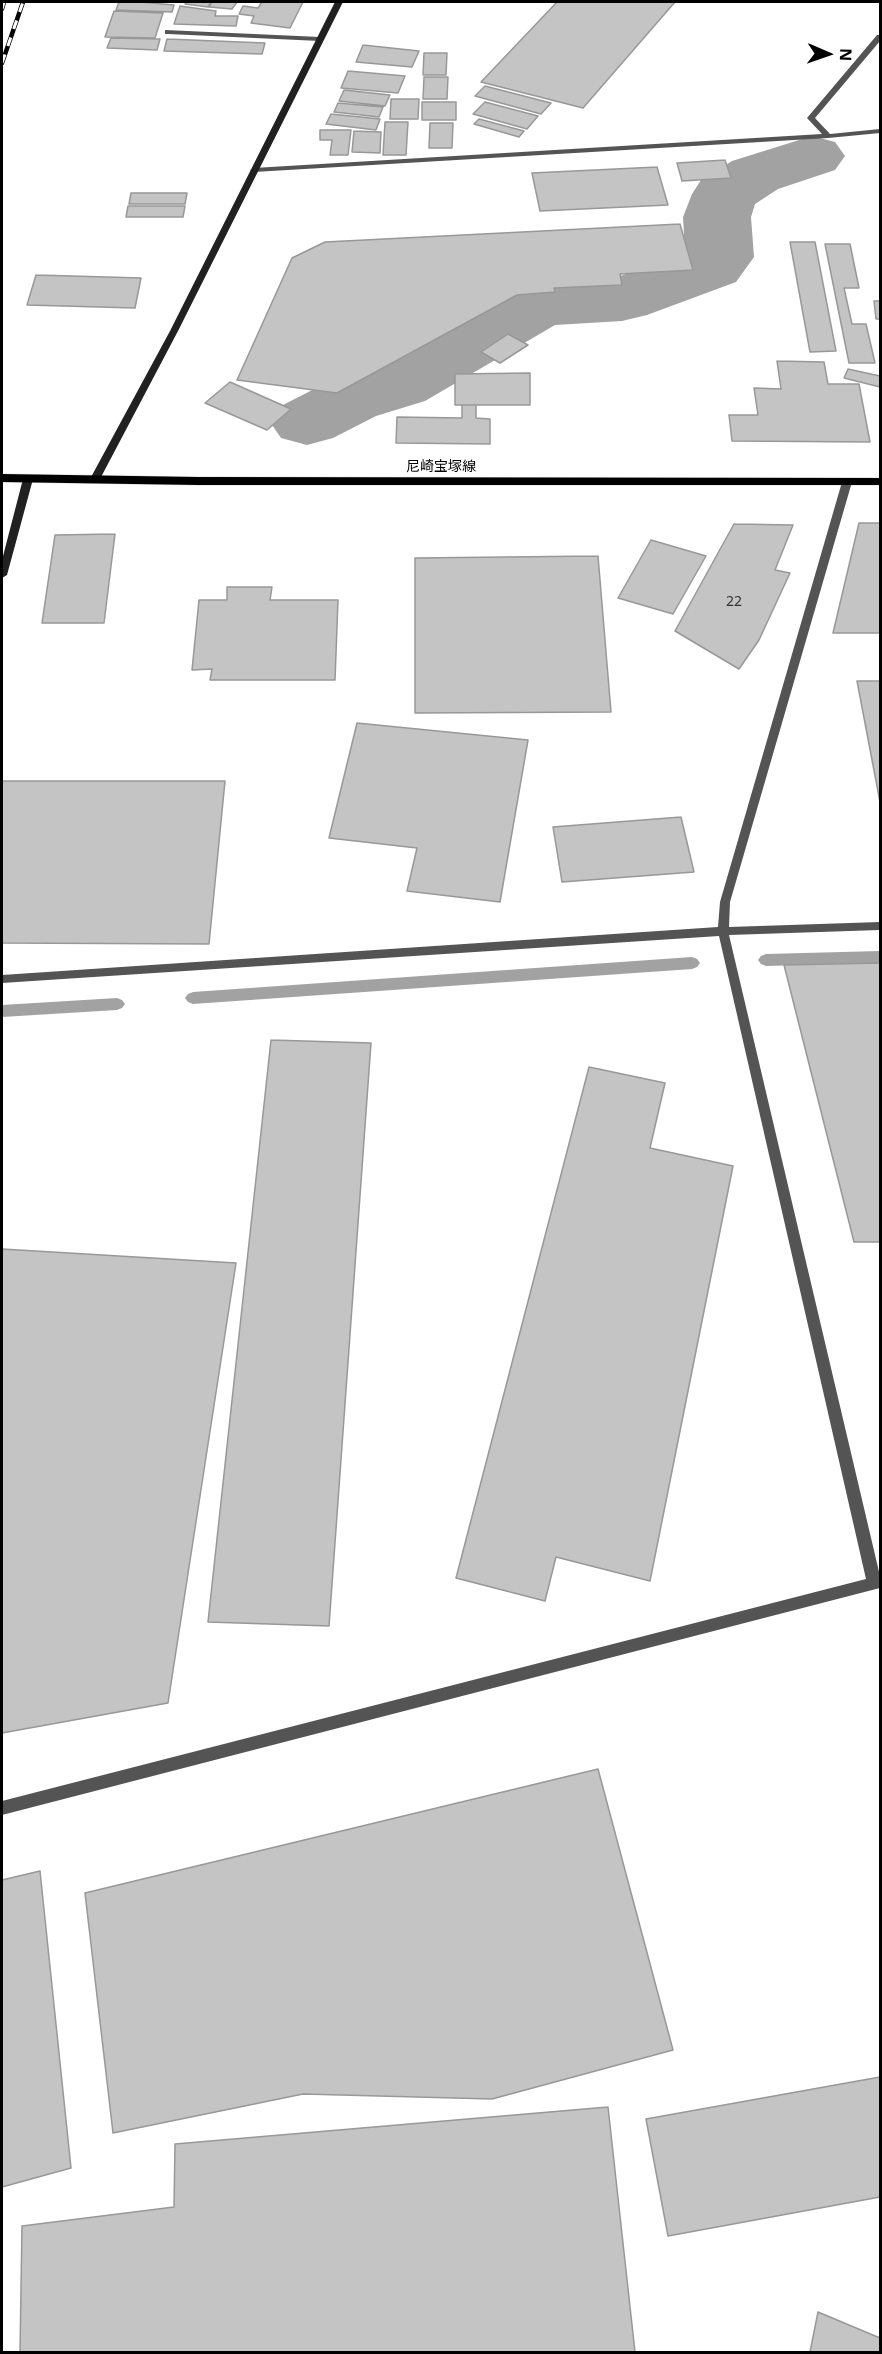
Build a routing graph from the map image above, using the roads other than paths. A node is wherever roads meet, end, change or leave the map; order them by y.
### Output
1 (339, 2) edge
2 (168, 32) dead end
3 (880, 38) edge
4 (320, 39) junction
5 (880, 131) edge
6 (828, 136) junction
7 (254, 170) junction
8 (2, 478) edge
9 (28, 479) junction
10 (95, 479) junction
11 (847, 482) junction
12 (880, 482) edge
13 (2, 575) edge
14 (880, 926) edge
15 (723, 931) junction
16 (2, 979) edge
17 (877, 1582) edge
18 (2, 1808) edge

1 - 4 street
2 - 4 street
3 - 6 street
4 - 7 street
5 - 6 street
6 - 7 street
7 - 10 street
8 - 9 main road, 尼崎宝塚線
9 - 10 main road, 尼崎宝塚線
9 - 13 street
10 - 11 main road, 尼崎宝塚線
11 - 12 main road, 尼崎宝塚線
11 - 15 street
14 - 15 street
15 - 16 street
15 - 17 street
17 - 18 street

